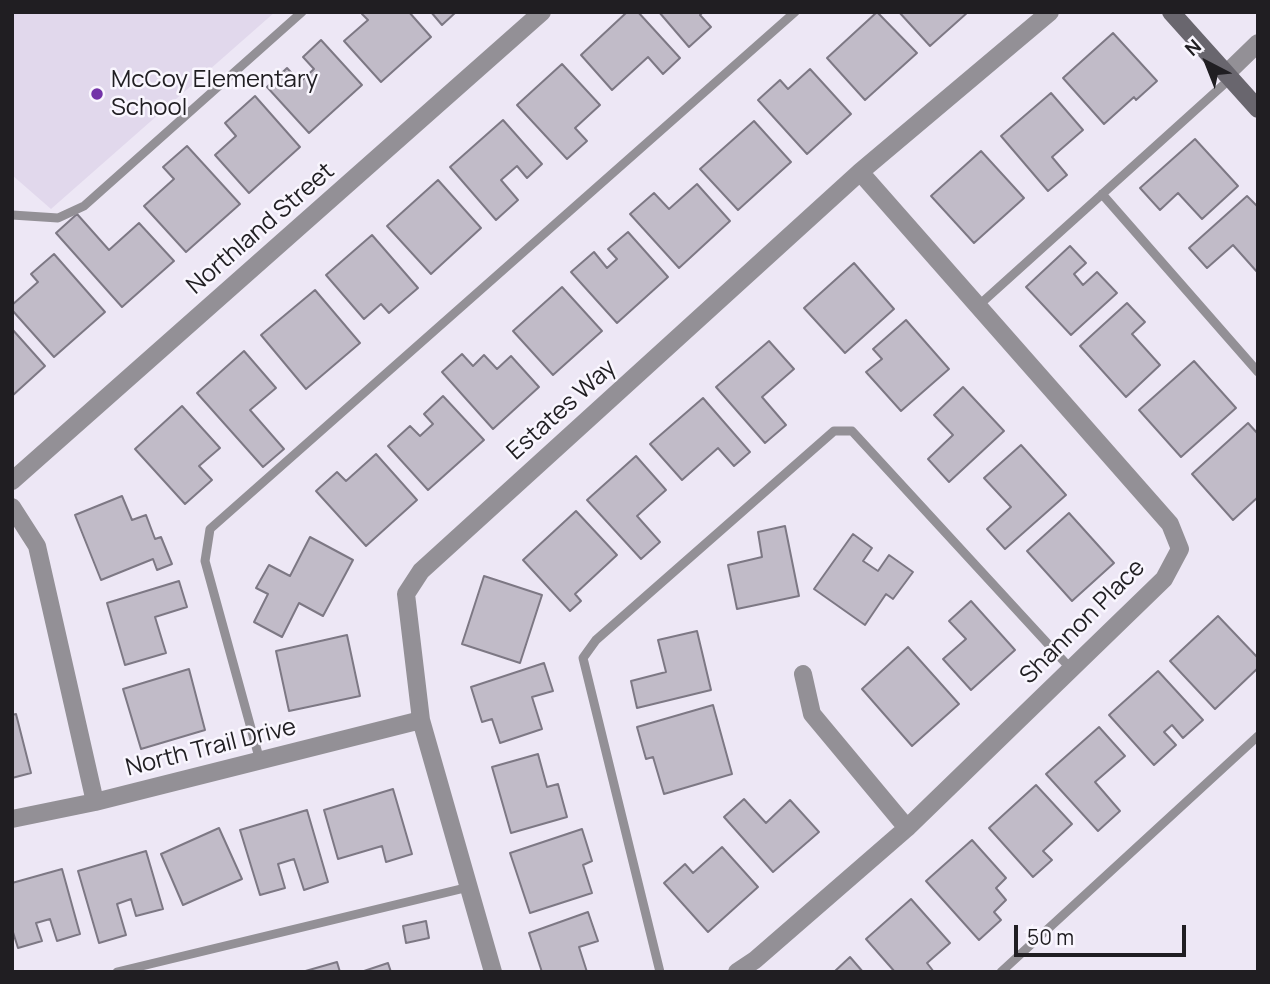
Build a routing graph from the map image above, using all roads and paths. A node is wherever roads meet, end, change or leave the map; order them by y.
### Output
1 (302, 12) edge
2 (542, 12) edge
3 (795, 12) edge
4 (1050, 12) edge
5 (1171, 12) edge
6 (1258, 43) edge
7 (1228, 76) junction
8 (1258, 109) edge
9 (860, 172) junction
10 (1102, 194) junction
11 (12, 215) edge
12 (978, 306) junction
13 (1258, 372) edge
14 (12, 481) edge
15 (12, 507) edge
16 (1071, 669) junction
17 (803, 674) dead end
18 (421, 720) junction
19 (1258, 736) edge
20 (260, 761) junction
21 (95, 802) junction
22 (12, 818) edge
23 (907, 828) junction
24 (468, 887) junction
25 (117, 972) edge
26 (493, 972) edge
27 (660, 972) edge
28 (737, 972) edge
29 (1001, 972) edge

1 - 11 lane
2 - 14 street, Northland Street
3 - 20 lane
4 - 9 street, Estates Way
5 - 7 street
6 - 7 street
7 - 8 street
7 - 10 lane
9 - 12 street, Shannon Place
9 - 18 street, Estates Way
10 - 12 lane
10 - 13 lane
12 - 16 street, Shannon Place
15 - 21 street
16 - 23 street, Shannon Place
16 - 27 lane
17 - 23 street
18 - 20 street, North Trail Drive
18 - 24 street, Estates Way
19 - 29 lane
20 - 21 street, North Trail Drive
21 - 22 street, North Trail Drive
23 - 28 street, Shannon Place
24 - 25 lane
24 - 26 street, Estates Way

